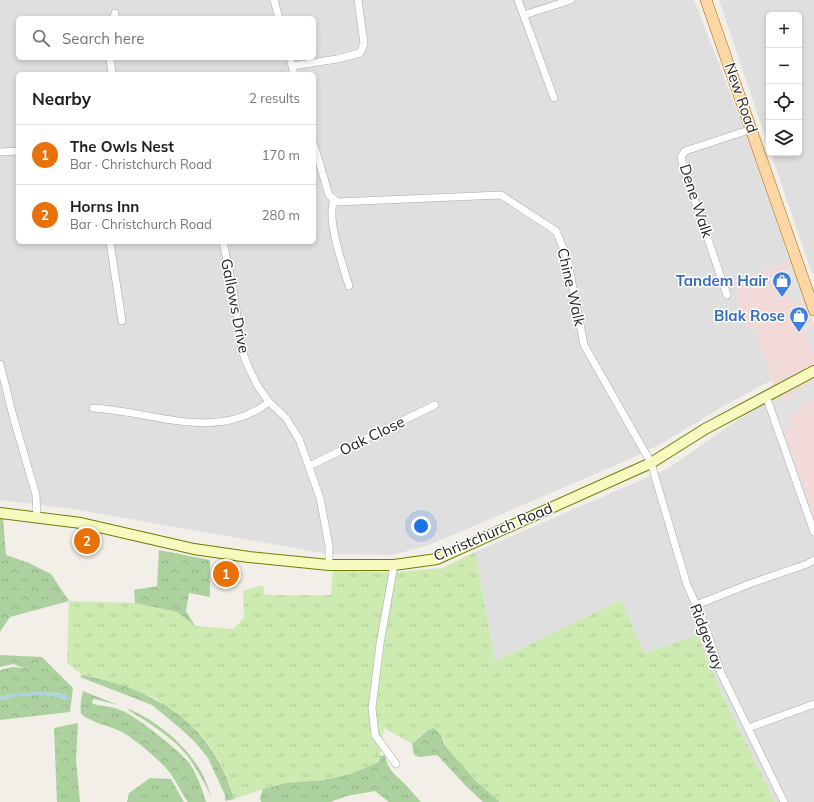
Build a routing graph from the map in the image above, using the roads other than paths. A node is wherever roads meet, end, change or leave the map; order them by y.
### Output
1 (274, 0) edge
2 (358, 0) edge
3 (518, 0) edge
4 (571, 0) edge
5 (706, 0) edge
6 (524, 15) junction
7 (278, 16) edge
8 (110, 60) edge
9 (290, 60) edge
10 (292, 66) junction
11 (112, 72) edge
12 (294, 72) edge
13 (554, 98) dead end
14 (752, 129) junction
15 (16, 151) edge
16 (0, 152) edge
17 (316, 152) edge
18 (334, 200) junction
19 (110, 244) edge
20 (223, 244) edge
21 (349, 286) dead end
22 (727, 295) dead end
23 (814, 310) edge
24 (122, 321) dead end
25 (0, 364) edge
26 (814, 371) edge
27 (814, 376) edge
28 (799, 378) junction
29 (766, 396) junction
30 (269, 402) junction
31 (435, 405) dead end
32 (93, 408) dead end
33 (651, 463) junction
34 (310, 466) junction
35 (0, 513) edge
36 (37, 517) junction
37 (814, 532) edge
38 (814, 560) edge
39 (329, 565) junction
40 (394, 565) junction
41 (696, 605) junction
42 (814, 704) edge
43 (748, 728) junction
44 (396, 764) dead end
45 (784, 802) edge

1 - 7 street
2 - 10 street
3 - 6 street
4 - 6 street
5 - 14 main road, New Road
6 - 13 street
8 - 11 street
9 - 10 street
10 - 12 street
14 - 22 street, Dene Walk
14 - 23 main road, New Road
15 - 16 street
17 - 18 street
18 - 21 street
18 - 33 street, Chine Walk
19 - 24 street
20 - 30 street, Gallows Drive
25 - 36 street
26 - 28 main road, Christchurch Road
27 - 28 main road
28 - 29 main road, Christchurch Road
29 - 33 main road, Christchurch Road
29 - 37 street
30 - 32 street
30 - 34 street, Gallows Drive
31 - 34 street, Oak Close
33 - 40 main road, Christchurch Road
33 - 41 street, Ridgeway
34 - 39 street, Gallows Drive
35 - 36 main road, Christchurch Road
36 - 39 main road, Christchurch Road
38 - 41 street
39 - 40 main road, Christchurch Road
40 - 44 street
41 - 43 street, Ridgeway
42 - 43 street
43 - 45 street, Ridgeway

